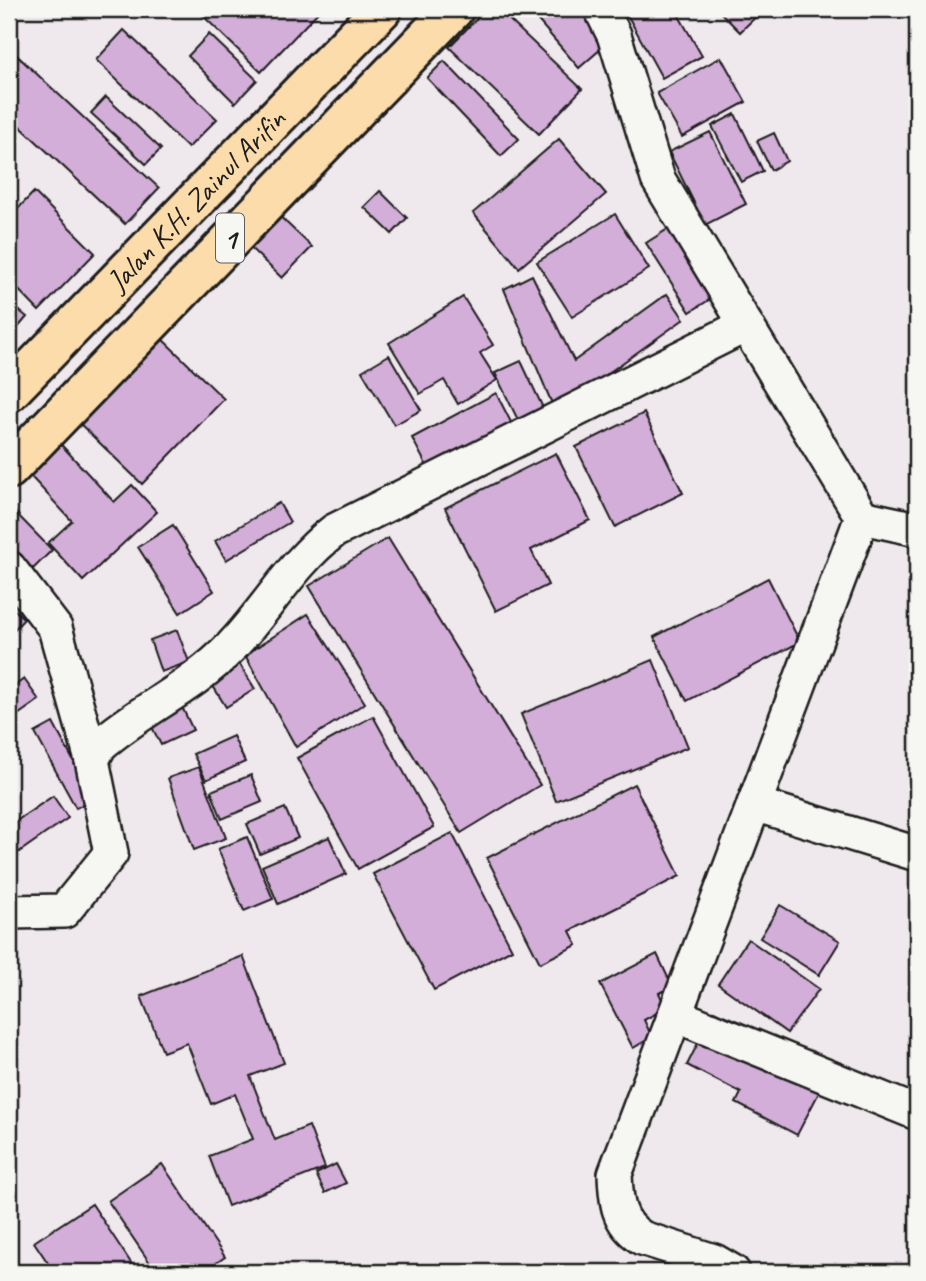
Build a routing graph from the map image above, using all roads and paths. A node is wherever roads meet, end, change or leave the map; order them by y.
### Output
1 (383, 9) edge
2 (454, 9) edge
3 (601, 9) edge
4 (746, 326) junction
5 (9, 392) edge
6 (9, 469) edge
7 (862, 517) junction
8 (917, 529) edge
9 (9, 568) edge
10 (92, 760) junction
11 (754, 804) junction
12 (917, 853) edge
13 (9, 912) edge
14 (675, 1015) junction
15 (917, 1113) edge
16 (733, 1272) edge

1 - 5 highway, Jalan K.H. Zainul Arifin / 1
2 - 6 highway, Jalan K.H. Zainul Arifin / 1
3 - 4 street
4 - 7 street
4 - 10 street
7 - 8 street
7 - 11 street
9 - 10 street
10 - 13 street
11 - 12 street
11 - 14 street
14 - 15 street
14 - 16 street

